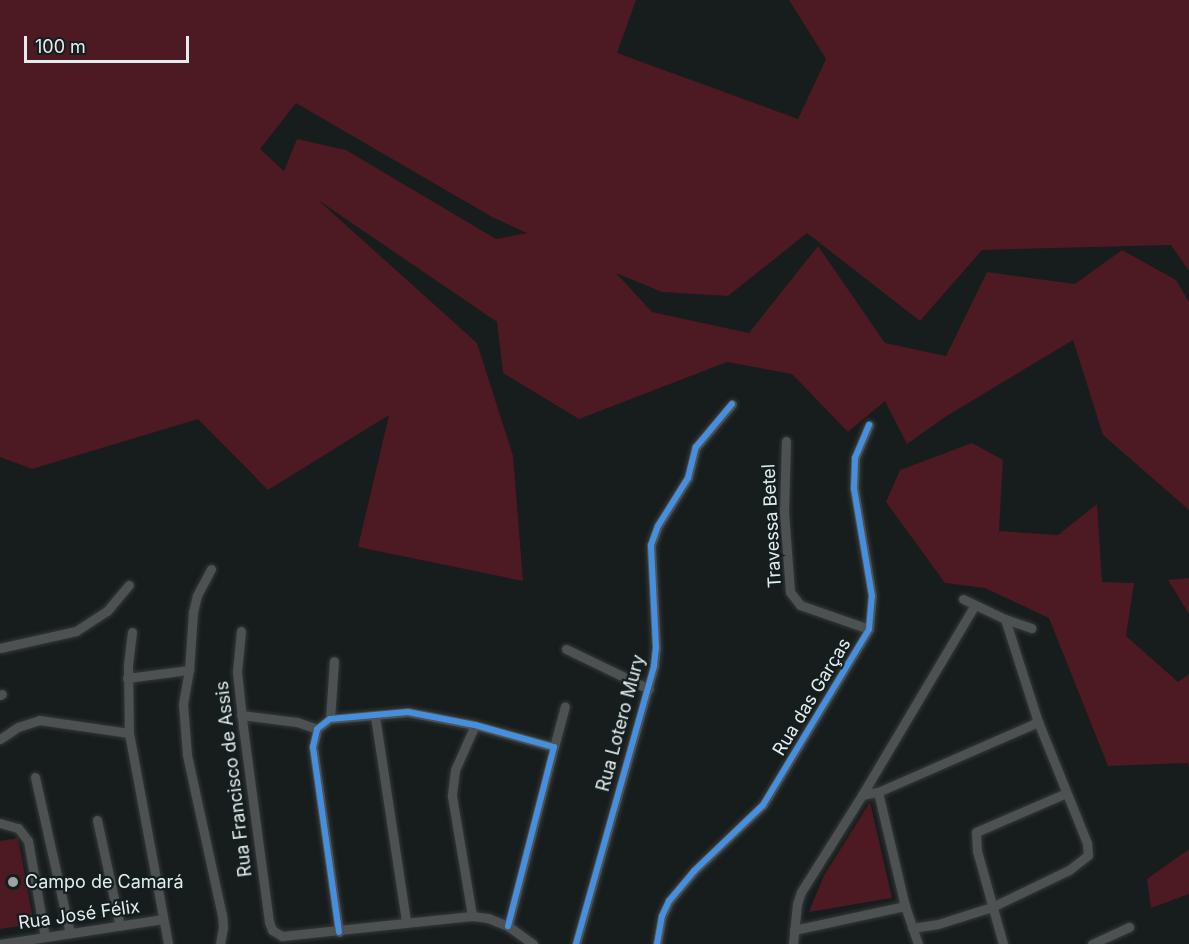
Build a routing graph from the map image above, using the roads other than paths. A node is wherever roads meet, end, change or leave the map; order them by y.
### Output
1 (732, 404) dead end
2 (869, 425) dead end
3 (786, 441) dead end
4 (211, 569) dead end
5 (129, 585) dead end
6 (963, 599) dead end
7 (975, 605) junction
8 (1005, 619) junction
9 (1031, 628) dead end
10 (869, 629) junction
11 (241, 631) dead end
12 (132, 632) dead end
13 (0, 648) edge
14 (566, 649) dead end
15 (334, 661) dead end
16 (189, 670) junction
17 (128, 678) junction
18 (649, 689) junction
19 (565, 706) dead end
20 (242, 715) junction
21 (375, 716) junction
22 (330, 719) junction
23 (1038, 722) junction
24 (475, 725) junction
25 (316, 729) junction
26 (129, 733) junction
27 (0, 739) edge
28 (554, 747) junction
29 (35, 777) dead end
30 (878, 792) junction
31 (1066, 793) junction
32 (862, 795) junction
33 (97, 820) dead end
34 (0, 823) edge
35 (905, 906) junction
36 (992, 907) junction
37 (472, 916) junction
38 (163, 919) junction
39 (406, 922) junction
40 (120, 926) junction
41 (508, 926) junction
42 (1129, 927) dead end
43 (912, 928) junction
44 (794, 930) junction
45 (339, 932) junction
46 (70, 933) junction
47 (45, 937) junction
48 (0, 944) edge
49 (168, 944) edge
50 (220, 944) edge
51 (533, 944) edge
52 (576, 944) edge
53 (657, 944) edge
54 (793, 944) edge
55 (918, 944) edge
56 (1002, 944) edge
57 (1092, 944) edge

1 - 18 street, Rua Lotero Mury
2 - 10 street, Rua das Garças
3 - 10 street, Travessa Betel
4 - 16 street
5 - 13 street
6 - 7 street
7 - 8 street
7 - 32 street
8 - 9 street
8 - 23 street
10 - 53 street, Rua das Garças
11 - 20 street, Rua Francisco de Assis
12 - 17 street
14 - 18 street
15 - 22 street
16 - 17 street
16 - 50 street
17 - 26 street
18 - 52 street, Rua Lotero Mury
19 - 28 street
20 - 25 street
20 - 45 street, Rua Francisco de Assis
21 - 22 street
21 - 24 street
21 - 39 street
22 - 25 street
23 - 30 street
23 - 31 street
24 - 28 street
24 - 37 street
25 - 45 street
26 - 27 street
26 - 38 street
28 - 41 street
29 - 46 street
30 - 32 street
30 - 35 street
31 - 36 street
31 - 36 street
32 - 44 street
33 - 40 street
34 - 47 street
35 - 43 street
35 - 44 street
36 - 43 street
36 - 56 street
37 - 39 street
37 - 41 street
38 - 40 street, Rua José Félix
38 - 49 street
39 - 45 street
40 - 46 street, Rua José Félix
41 - 51 street
42 - 57 street
43 - 55 street
44 - 54 street
46 - 47 street, Rua José Félix
47 - 48 street, Rua José Félix

